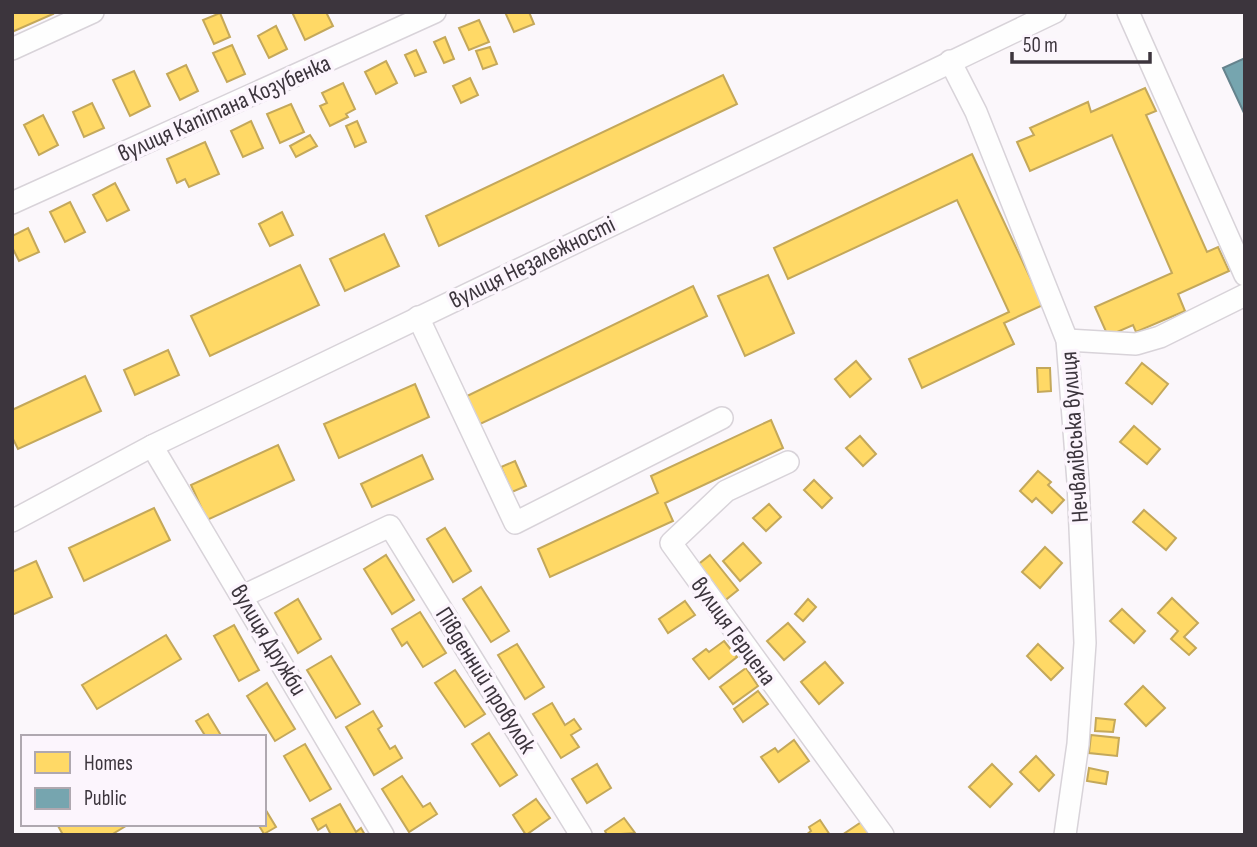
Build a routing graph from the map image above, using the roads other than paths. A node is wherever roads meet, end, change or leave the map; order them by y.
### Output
1 (93, 12) edge
2 (435, 12) edge
3 (1055, 12) edge
4 (1128, 12) edge
5 (1009, 22) edge
6 (12, 49) edge
7 (950, 61) junction
8 (12, 204) edge
9 (1245, 275) edge
10 (1245, 295) edge
11 (418, 317) junction
12 (1068, 340) junction
13 (722, 418) dead end
14 (152, 446) junction
15 (788, 462) dead end
16 (12, 521) edge
17 (243, 596) junction
18 (383, 835) edge
19 (581, 835) edge
20 (883, 835) edge
21 (1065, 835) edge

1 - 6 street
2 - 8 street, вулиця Капітана Козубенка
3 - 5 street, вулиця Незалежності
4 - 9 street
5 - 7 street, вулиця Незалежності
7 - 11 street, вулиця Незалежності
7 - 12 street, Нечвалівська вулиця
10 - 12 street
11 - 13 street
11 - 14 street, вулиця Незалежності
12 - 21 street, Нечвалівська вулиця
14 - 16 street, вулиця Незалежності
14 - 17 street, вулиця Дружби
15 - 20 street, вулиця Герцена
17 - 18 street, вулиця Дружби
17 - 19 street, Південний провулок

